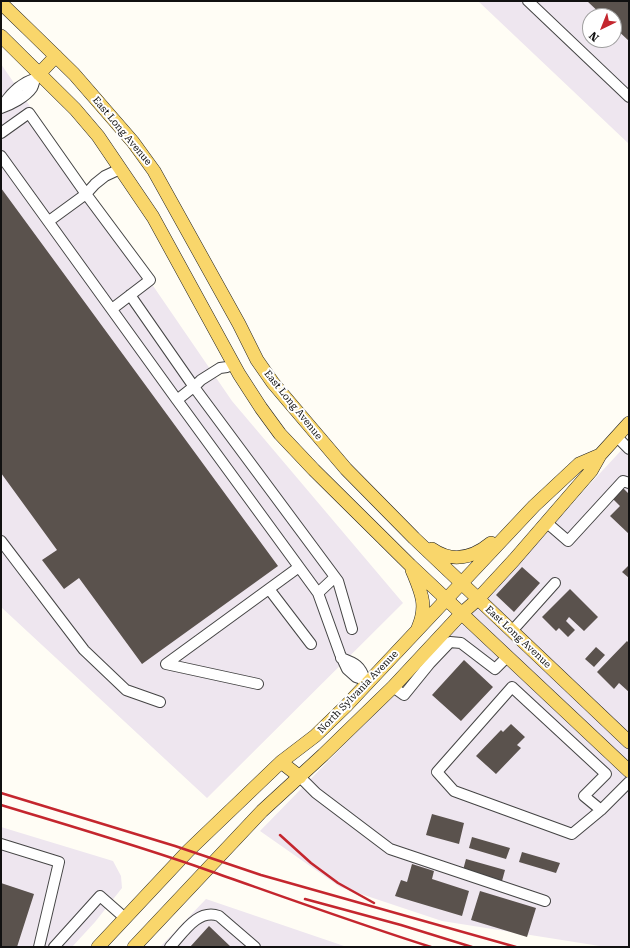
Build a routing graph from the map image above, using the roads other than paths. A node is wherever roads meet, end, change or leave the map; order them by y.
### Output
1 (528, 1) edge
2 (1, 3) edge
3 (1, 36) edge
4 (56, 56) junction
5 (37, 76) junction
6 (629, 97) edge
7 (1, 132) edge
8 (1, 156) edge
9 (117, 171) junction
10 (87, 193) junction
11 (49, 221) junction
12 (130, 295) junction
13 (112, 309) junction
14 (254, 354) junction
15 (230, 365) junction
16 (195, 386) junction
17 (177, 400) junction
18 (629, 423) edge
19 (617, 437) junction
20 (629, 448) edge
21 (600, 455) junction
22 (629, 483) edge
23 (531, 510) junction
24 (547, 521) junction
25 (414, 538) junction
26 (1, 541) edge
27 (410, 565) junction
28 (299, 567) junction
29 (335, 577) junction
30 (461, 583) junction
31 (555, 584) dead end
32 (269, 589) junction
33 (318, 593) junction
34 (478, 599) junction
35 (446, 600) junction
36 (461, 614) junction
37 (352, 629) dead end
38 (512, 631) junction
39 (416, 632) junction
40 (311, 644) dead end
41 (507, 657) junction
42 (367, 682) junction
43 (258, 684) dead end
44 (393, 687) junction
45 (160, 702) dead end
46 (629, 742) edge
47 (281, 762) junction
48 (629, 771) edge
49 (300, 777) junction
50 (629, 782) edge
51 (601, 810) junction
52 (1, 844) edge
53 (545, 901) dead end
54 (125, 918) junction
55 (39, 947) edge
56 (54, 947) edge
57 (98, 947) edge
58 (135, 947) edge
59 (170, 947) edge
60 (255, 947) edge

1 - 6 street
2 - 4 main road, East Long Avenue
3 - 5 main road
4 - 5 main road
4 - 14 main road, East Long Avenue
5 - 9 main road
7 - 10 street
8 - 11 street
9 - 10 street
9 - 15 main road
10 - 11 street
10 - 12 street
11 - 13 street
12 - 13 street
12 - 16 street
13 - 17 street
14 - 15 main road
14 - 25 main road, East Long Avenue
15 - 16 street
15 - 27 main road
16 - 17 street
16 - 29 street
17 - 28 street
18 - 19 main road, North Sylvania Avenue
19 - 20 street
19 - 21 main road, North Sylvania Avenue
21 - 23 main road, North Sylvania Avenue
21 - 24 main road, North Sylvania Avenue
22 - 24 street
23 - 24 main road
23 - 25 main road
23 - 30 main road, North Sylvania Avenue
24 - 34 main road, North Sylvania Avenue
25 - 30 main road, East Long Avenue
26 - 45 street
27 - 35 main road
27 - 39 main road
28 - 32 street
28 - 33 street
29 - 33 street
29 - 37 street
30 - 34 main road, East Long Avenue
30 - 35 main road, North Sylvania Avenue
31 - 38 street
32 - 40 street
32 - 43 street
33 - 42 street
34 - 36 main road, North Sylvania Avenue
34 - 38 main road, East Long Avenue
35 - 36 main road
35 - 39 main road, North Sylvania Avenue
36 - 41 main road
36 - 44 main road, North Sylvania Avenue
38 - 46 main road, East Long Avenue
39 - 42 main road, North Sylvania Avenue
41 - 44 street
41 - 48 main road
42 - 47 main road, North Sylvania Avenue
44 - 49 main road, North Sylvania Avenue
47 - 49 main road
47 - 54 main road, North Sylvania Avenue
49 - 53 street
49 - 58 main road, North Sylvania Avenue
50 - 51 street
51 - 51 street
52 - 55 street
54 - 56 street
54 - 57 main road, North Sylvania Avenue
59 - 60 street

